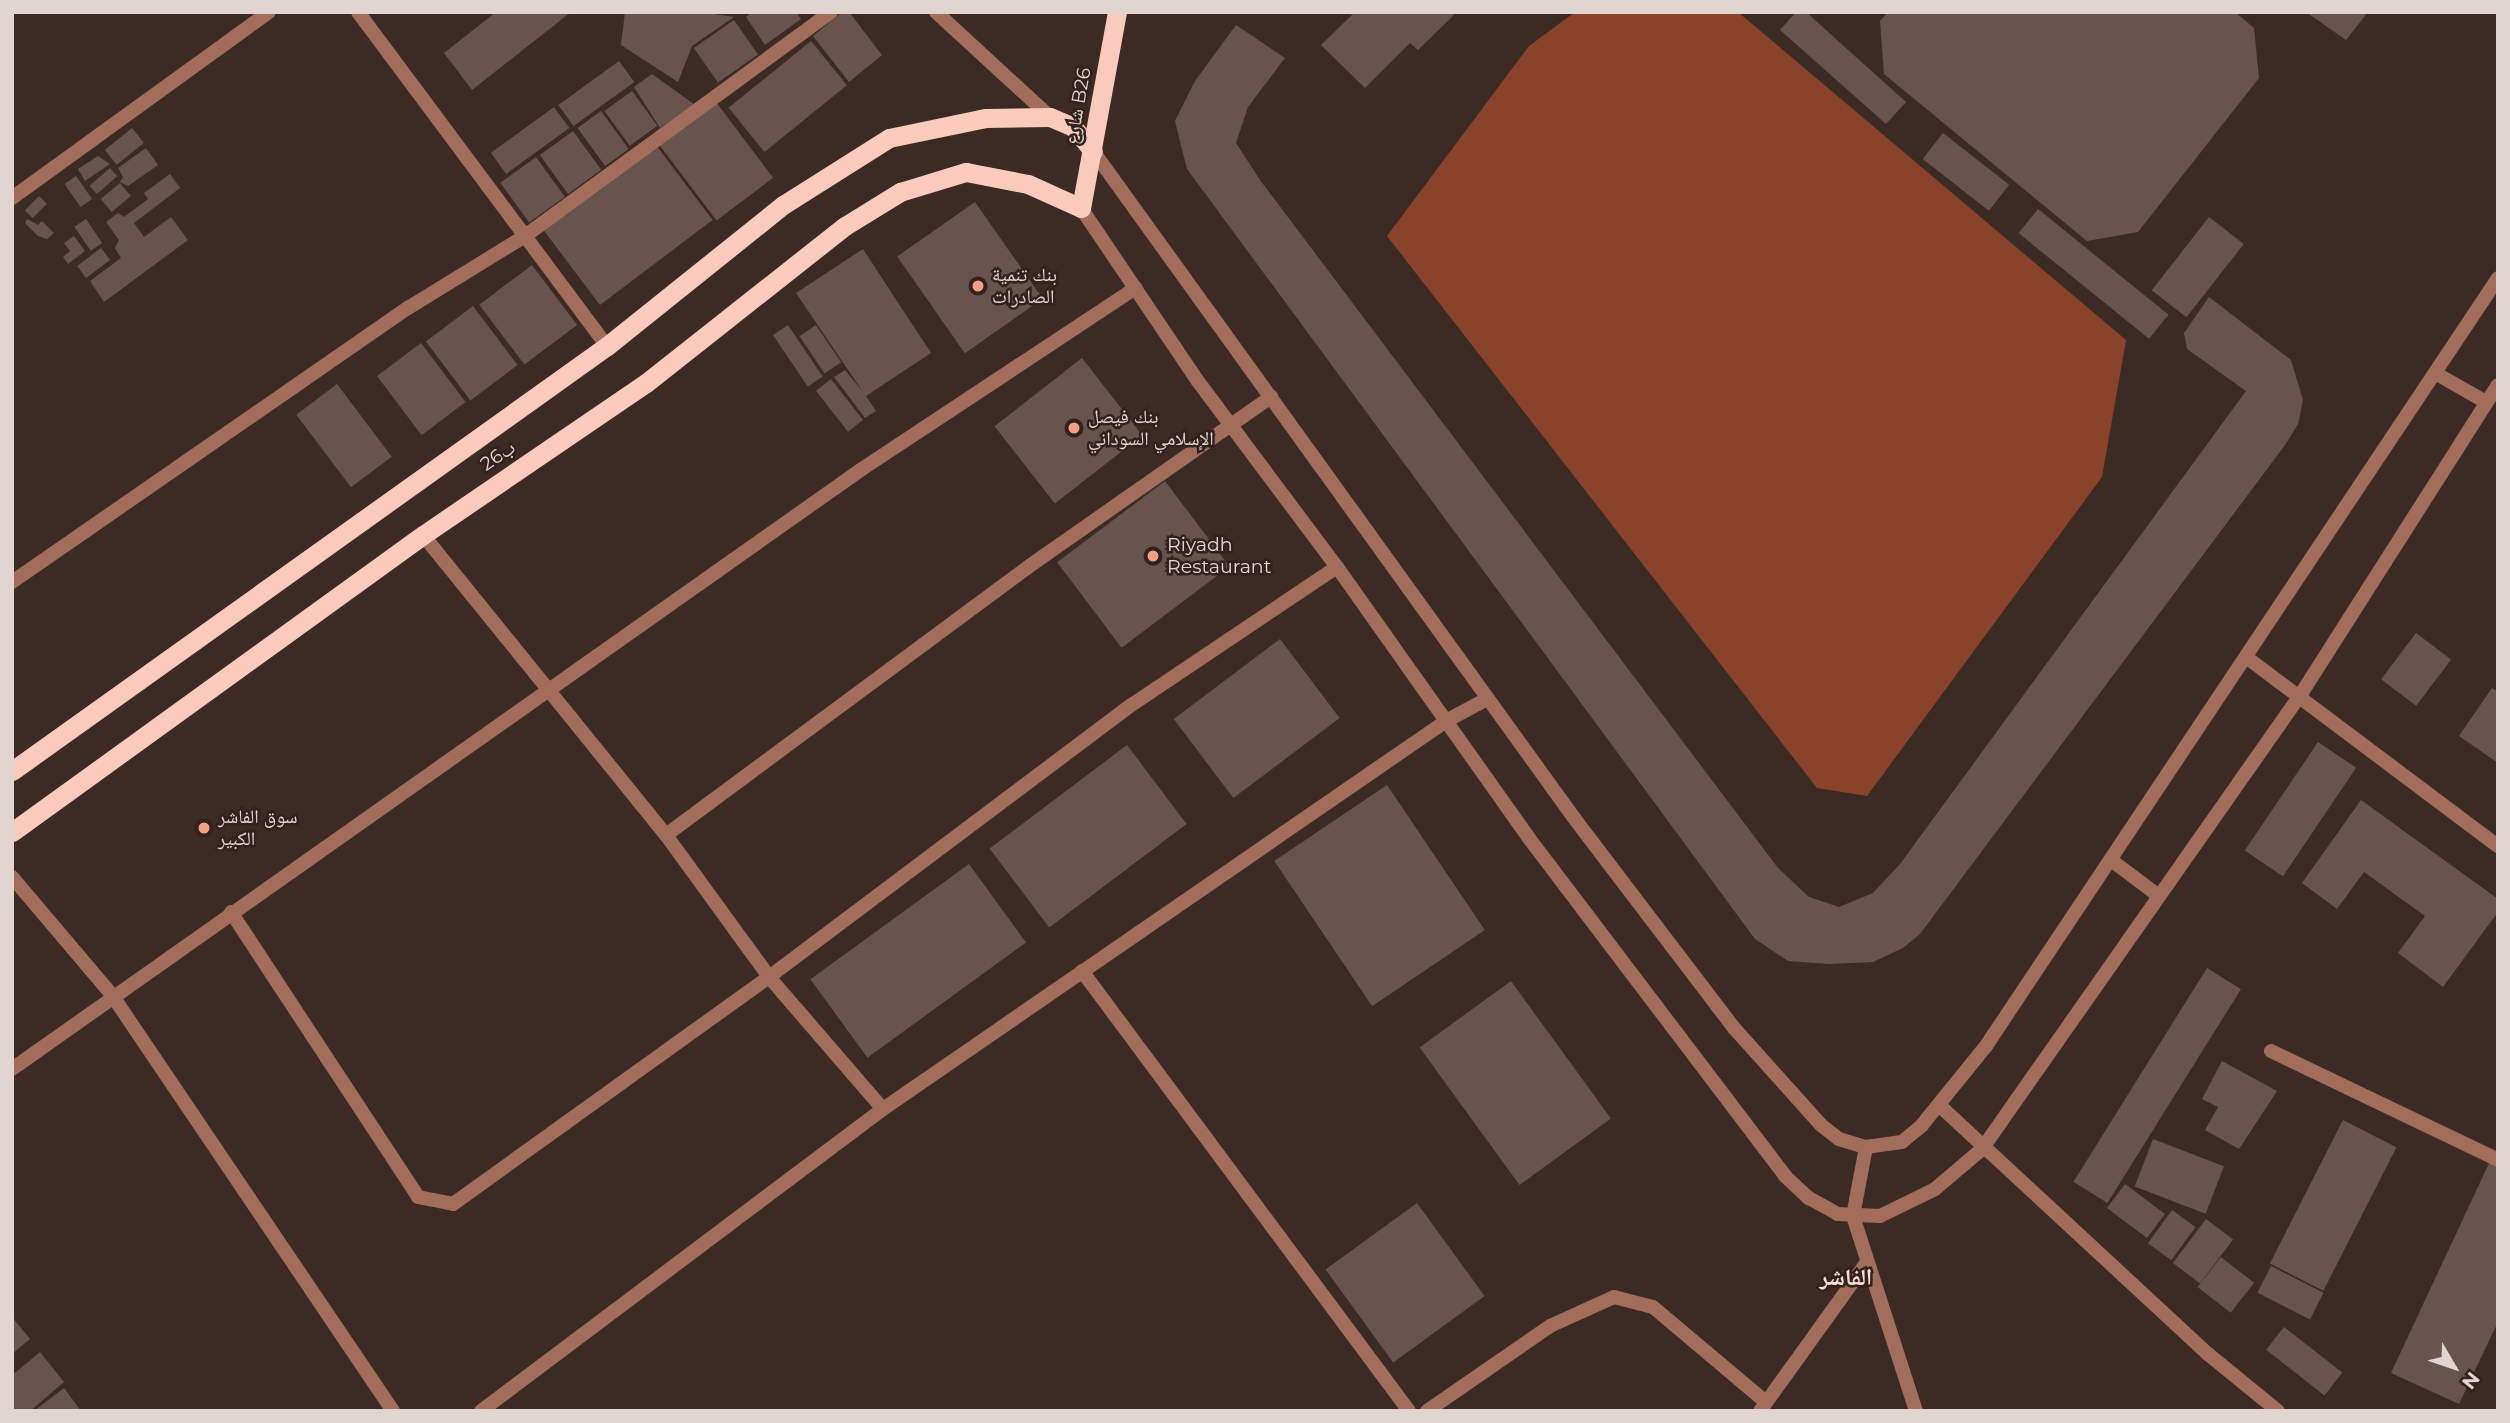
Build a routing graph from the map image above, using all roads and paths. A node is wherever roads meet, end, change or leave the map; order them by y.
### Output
1 (269, 12) edge
2 (358, 12) edge
3 (831, 12) edge
4 (936, 12) edge
5 (1117, 12) edge
6 (1050, 117) junction
7 (1093, 151) junction
8 (12, 198) edge
9 (1081, 208) junction
10 (525, 236) junction
11 (2498, 278) edge
12 (1135, 288) junction
13 (607, 346) junction
14 (2435, 373) junction
15 (2498, 384) edge
16 (1271, 397) junction
17 (2486, 402) junction
18 (1228, 424) junction
19 (423, 534) junction
20 (1337, 567) junction
21 (12, 582) edge
22 (2246, 657) junction
23 (550, 692) junction
24 (2301, 694) junction
25 (1488, 699) junction
26 (1446, 721) junction
27 (12, 771) edge
28 (12, 832) edge
29 (666, 835) junction
30 (2498, 846) edge
31 (2111, 860) junction
32 (12, 877) edge
33 (2160, 896) junction
34 (231, 912) junction
35 (1082, 971) junction
36 (769, 977) junction
37 (112, 995) junction
38 (2271, 1051) dead end
39 (12, 1069) edge
40 (1940, 1105) junction
41 (883, 1109) junction
42 (1866, 1147) junction
43 (1982, 1149) junction
44 (2498, 1160) edge
45 (1853, 1216) junction
46 (1867, 1262) junction
47 (1763, 1406) edge
48 (393, 1411) edge
49 (481, 1411) edge
50 (1409, 1411) edge
51 (1427, 1411) edge
52 (1916, 1411) edge
53 (2278, 1411) edge

1 - 8 street
2 - 10 street
3 - 10 street
4 - 6 street
5 - 7 highway, شارع B26
6 - 7 highway
6 - 13 highway, 26ب
7 - 9 highway, شارع B26
7 - 16 street
9 - 12 street
9 - 19 highway, 26ب
10 - 13 street
10 - 21 street
11 - 14 street
12 - 18 street
12 - 23 street
13 - 27 highway, 26ب
14 - 17 street
14 - 22 street
15 - 17 street
16 - 18 street
16 - 25 street
17 - 24 street
18 - 20 street
18 - 29 street
19 - 23 street
19 - 28 highway, 26ب
20 - 26 street
20 - 36 street
22 - 24 street
22 - 31 street
23 - 29 street
23 - 34 street
24 - 30 street
24 - 33 street
25 - 26 street
25 - 42 street
26 - 35 street
26 - 45 street
29 - 36 street
31 - 33 street
31 - 40 street
32 - 37 street
33 - 43 street
34 - 36 street
34 - 37 street
35 - 41 street
35 - 50 street
36 - 41 street
37 - 39 street
37 - 48 street
38 - 44 street
40 - 42 street
40 - 43 street
41 - 49 street
42 - 45 street
43 - 45 street
43 - 53 street
45 - 46 street
46 - 47 street
46 - 52 street
47 - 51 street

